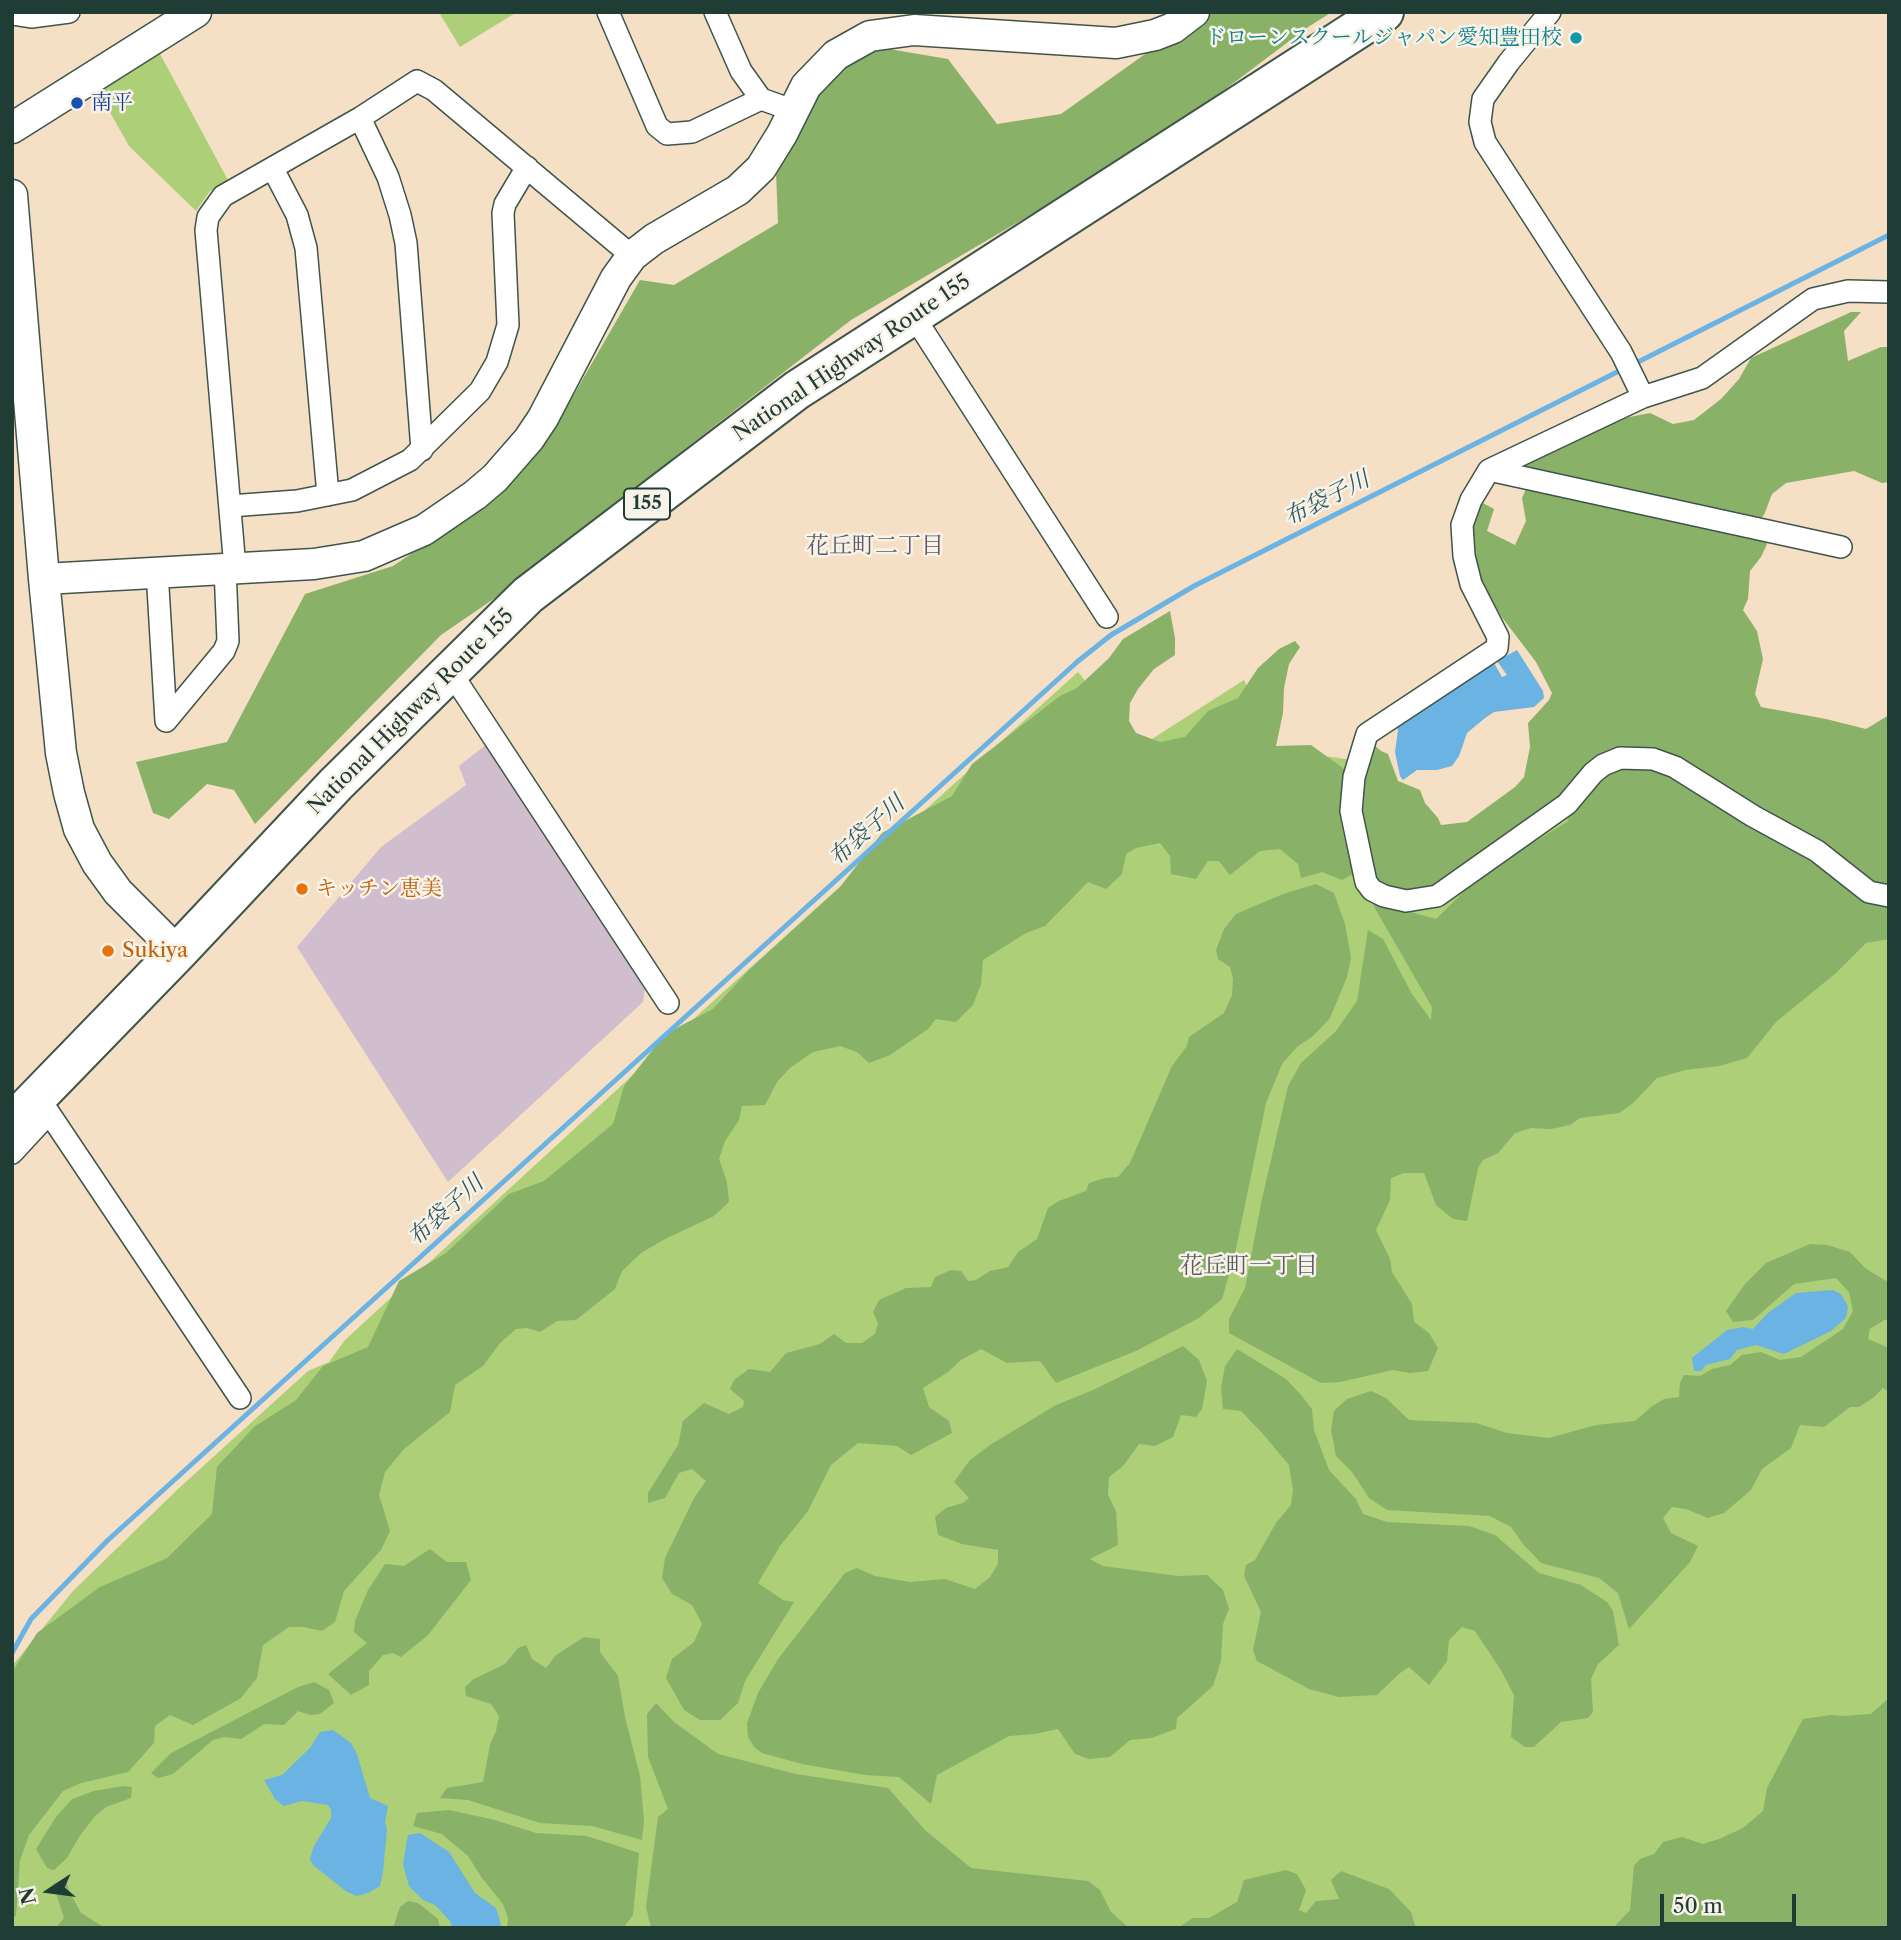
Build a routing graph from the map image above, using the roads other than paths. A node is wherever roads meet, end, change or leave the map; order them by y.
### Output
1 (69, 12) edge
2 (196, 12) edge
3 (608, 12) edge
4 (715, 12) edge
5 (1194, 12) edge
6 (1384, 12) edge
7 (1550, 12) edge
8 (12, 14) edge
9 (761, 99) junction
10 (792, 110) junction
11 (360, 118) junction
12 (12, 128) edge
13 (527, 167) junction
14 (273, 169) junction
15 (12, 195) edge
16 (632, 256) junction
17 (1889, 292) edge
18 (913, 315) junction
19 (1641, 392) junction
20 (422, 450) junction
21 (1489, 470) junction
22 (328, 495) junction
23 (230, 506) junction
24 (1840, 547) dead end
25 (230, 568) junction
26 (157, 571) junction
27 (44, 579) junction
28 (1107, 617) dead end
29 (450, 671) junction
30 (1889, 896) edge
31 (178, 953) junction
32 (668, 1003) dead end
33 (32, 1111) edge
34 (12, 1153) edge
35 (240, 1398) dead end

1 - 8 street
2 - 12 street
3 - 9 street
4 - 9 street
5 - 10 street
6 - 18 highway, National Highway Route 155 / 155
7 - 19 street
9 - 10 street
10 - 16 street
11 - 13 street
11 - 14 street
11 - 20 street
13 - 16 street
13 - 20 street
14 - 22 street
14 - 23 street
15 - 27 street
16 - 25 street
17 - 19 street
18 - 28 street
18 - 29 highway, National Highway Route 155 / 155
19 - 21 street
20 - 22 street
21 - 24 street
21 - 30 street
22 - 23 street
23 - 25 street
25 - 26 street
25 - 26 street
26 - 27 street
27 - 31 street
29 - 31 highway, National Highway Route 155 / 155
29 - 32 street
31 - 33 highway, National Highway Route 155 / 155
33 - 34 street
33 - 35 street

